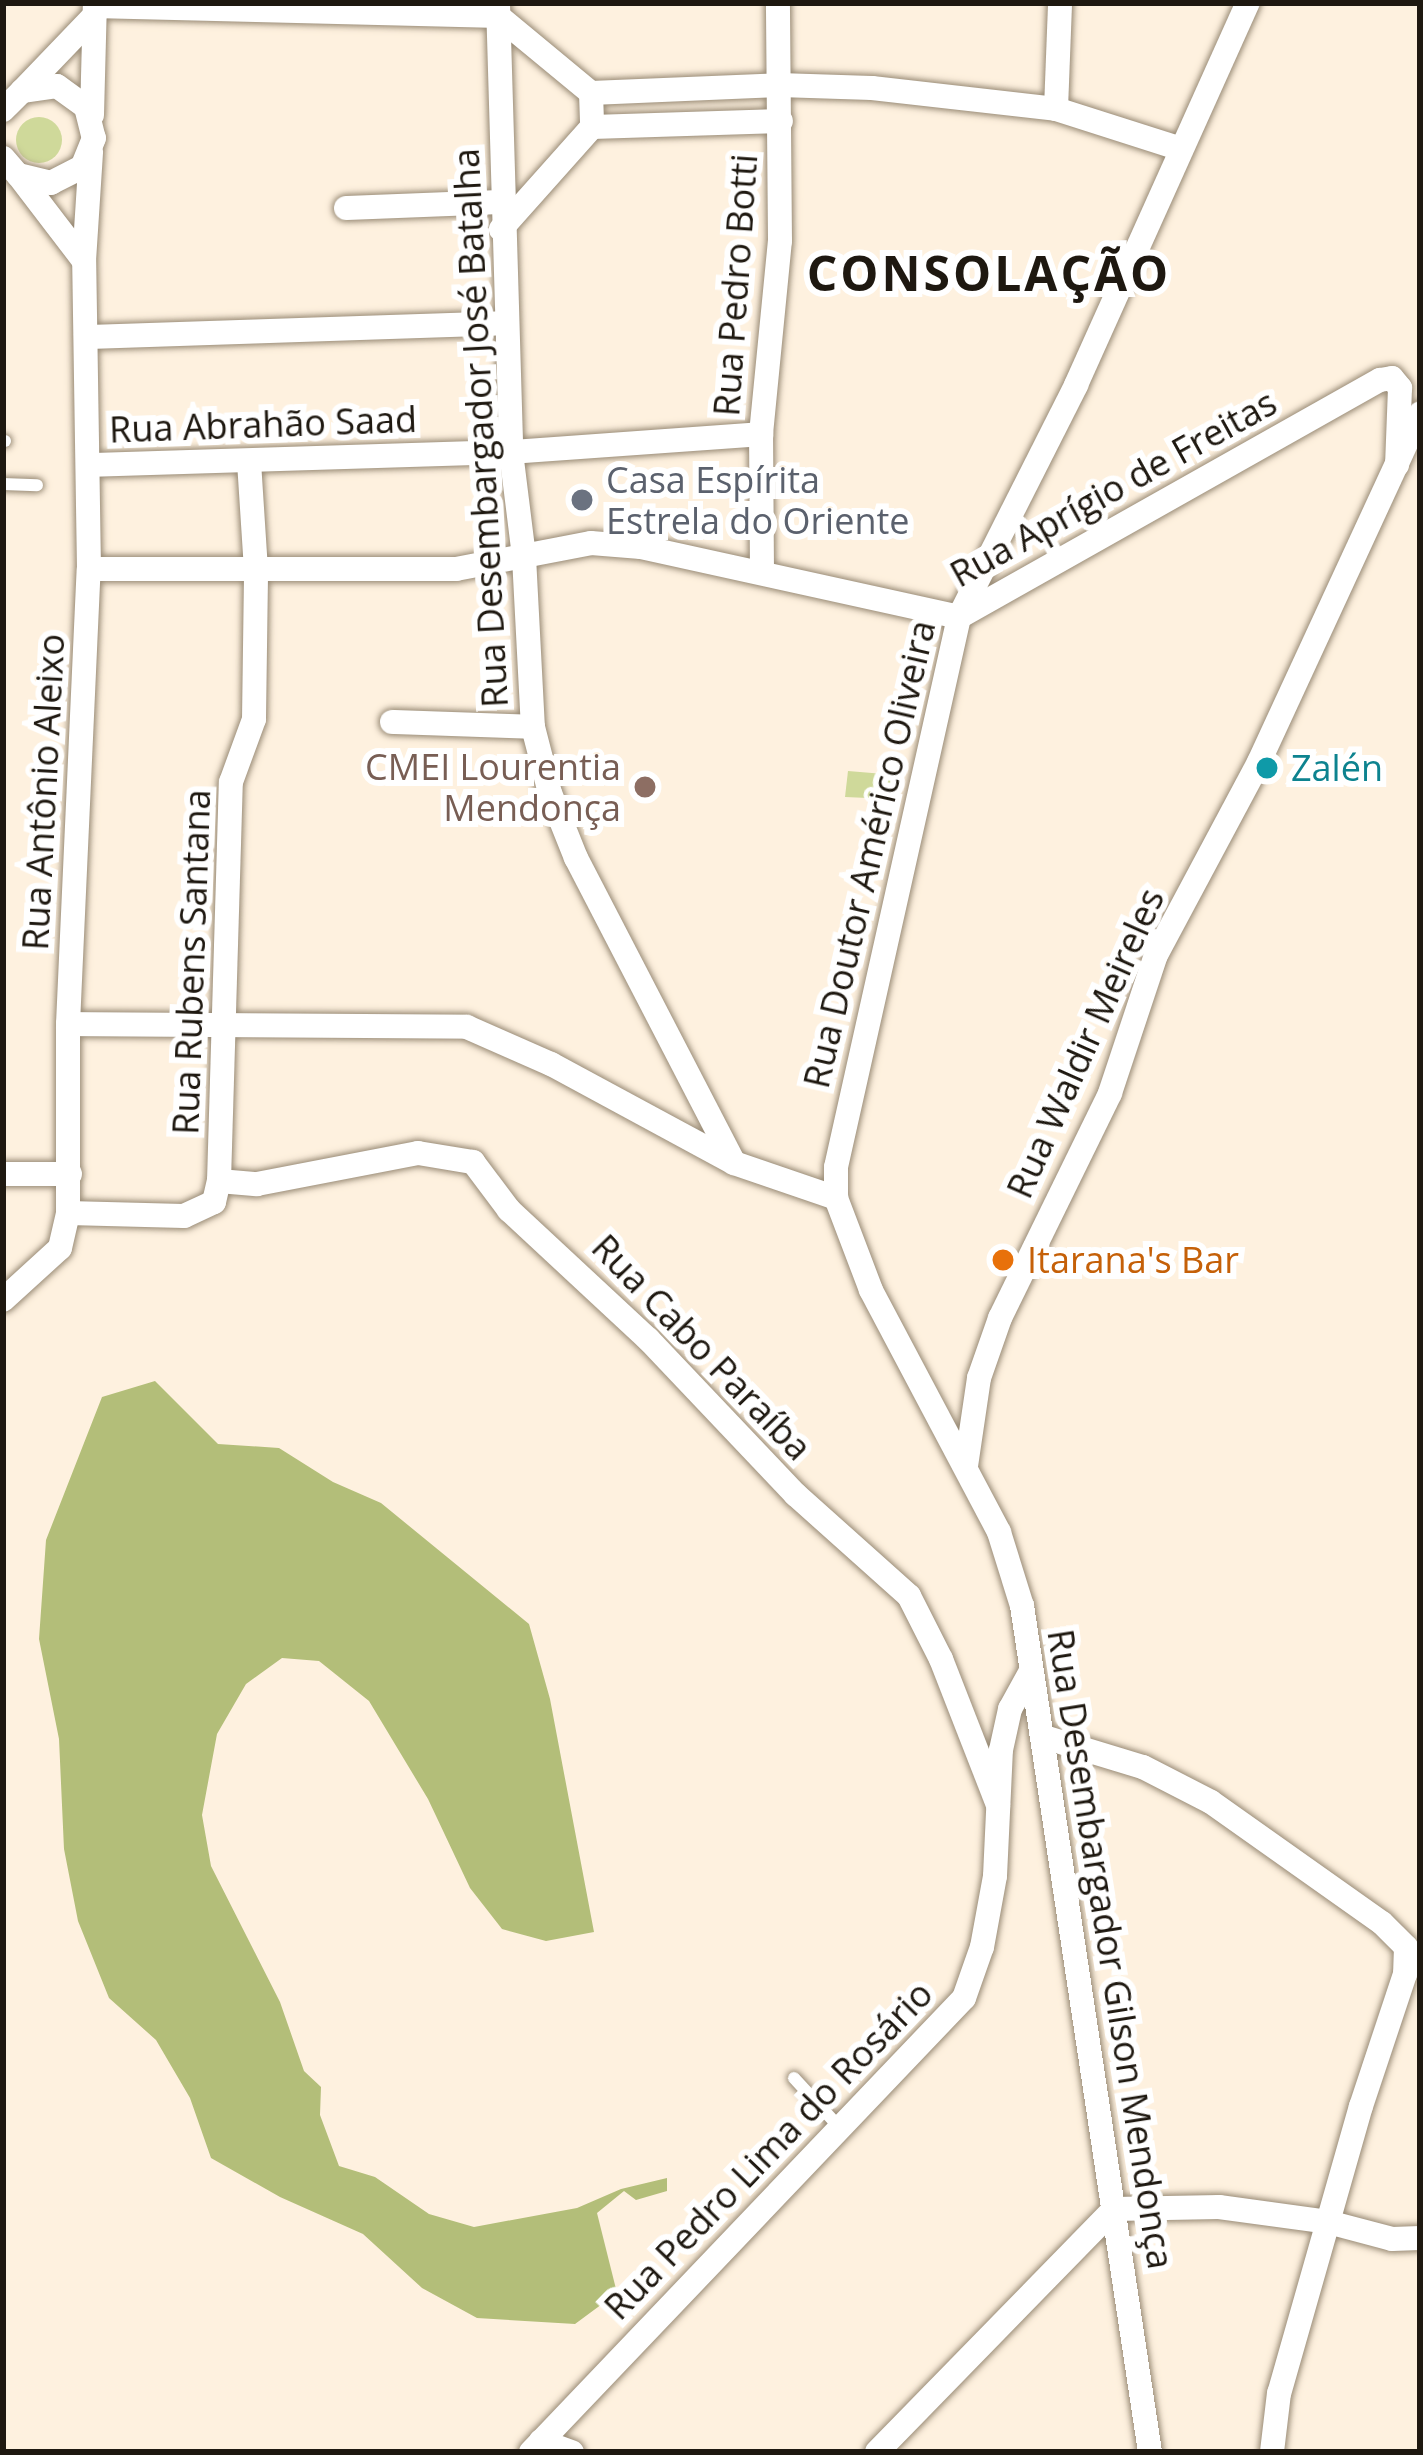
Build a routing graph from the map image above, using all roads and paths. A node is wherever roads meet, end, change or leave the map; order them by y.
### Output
1 (778, 3) edge
2 (1060, 3) edge
3 (1248, 3) edge
4 (237, 5) edge
5 (284, 6) edge
6 (95, 8) edge
7 (498, 10) edge
8 (779, 85) junction
9 (22, 91) junction
10 (591, 93) junction
11 (3, 110) edge
12 (1056, 110) junction
13 (781, 122) junction
14 (93, 124) junction
15 (592, 127) junction
16 (1181, 149) junction
17 (91, 152) junction
18 (9, 168) edge
19 (501, 202) junction
20 (346, 208) dead end
21 (501, 230) junction
22 (83, 261) junction
23 (506, 323) junction
24 (86, 338) junction
25 (1379, 380) joint
26 (1420, 412) edge
27 (761, 434) junction
28 (511, 452) junction
29 (249, 460) junction
30 (90, 465) junction
31 (1397, 465) junction
32 (3, 484) edge
33 (37, 485) dead end
34 (524, 557) junction
35 (89, 569) junction
36 (256, 570) junction
37 (762, 572) junction
38 (959, 617) junction
39 (392, 722) dead end
40 (533, 727) junction
41 (68, 1024) junction
42 (226, 1024) junction
43 (734, 1162) junction
44 (3, 1174) edge
45 (70, 1174) junction
46 (219, 1181) junction
47 (836, 1198) junction
48 (68, 1213) junction
49 (3, 1300) edge
50 (966, 1466) junction
51 (1031, 1671) junction
52 (1044, 1737) junction
53 (998, 1805) junction
54 (794, 2078) dead end
55 (842, 2130) junction
56 (1114, 2209) junction
57 (1328, 2222) junction
58 (1420, 2238) edge
59 (536, 2446) edge
60 (572, 2452) edge
61 (878, 2452) edge
62 (1150, 2452) edge
63 (1272, 2452) edge

1 - 8 street, Rua Pedro Botti
2 - 12 street
3 - 16 street, Rua Doutor Américo Oliveira
4 - 5 street
4 - 6 street
5 - 7 street
6 - 9 street
6 - 14 street
7 - 10 street
7 - 19 street, Rua Desembargador José Batalha
8 - 10 street
8 - 12 street
8 - 13 street, Rua Pedro Botti
9 - 11 street
9 - 14 street
10 - 15 street
12 - 16 street
13 - 15 street
13 - 27 street, Rua Pedro Botti
14 - 17 street, Rua Antônio Aleixo
15 - 21 street
16 - 38 street, Rua Doutor Américo Oliveira
17 - 18 street
17 - 22 street, Rua Antônio Aleixo
18 - 22 street
19 - 20 street
19 - 21 street, Rua Desembargador José Batalha
21 - 23 street, Rua Desembargador José Batalha
22 - 24 street, Rua Antônio Aleixo
23 - 24 street
23 - 28 street, Rua Desembargador José Batalha
24 - 30 street, Rua Antônio Aleixo
25 - 31 street, Rua Waldir Meireles
25 - 38 street, Rua Aprígio de Freitas
26 - 31 street, Rua Waldir Meireles
27 - 28 street, Rua Abrahão Saad
27 - 37 street, Rua Pedro Botti
28 - 29 street, Rua Abrahão Saad
28 - 34 street, Rua Desembargador José Batalha
29 - 30 street, Rua Abrahão Saad
29 - 36 street, Rua Rubens Santana
30 - 35 street, Rua Antônio Aleixo
31 - 50 street, Rua Waldir Meireles
32 - 33 lane
34 - 36 street, Rua Aprígio de Freitas
34 - 37 street, Rua Aprígio de Freitas
34 - 40 street, Rua Desembargador José Batalha
35 - 36 street, Rua Aprígio de Freitas
35 - 41 street, Rua Antônio Aleixo
36 - 42 street, Rua Rubens Santana
37 - 38 street, Rua Aprígio de Freitas
38 - 47 street, Rua Doutor Américo Oliveira
39 - 40 street
40 - 43 street, Rua Desembargador José Batalha
41 - 42 street
41 - 45 street, Rua Antônio Aleixo
42 - 43 street
42 - 46 street, Rua Rubens Santana
43 - 47 street
44 - 45 street
45 - 48 street, Rua Antônio Aleixo
46 - 48 street
46 - 53 street, Rua Cabo Paraíba
47 - 50 street
48 - 49 street, Rua Antônio Aleixo
50 - 51 street, Rua Desembargador Gilson Mendonça
51 - 52 street, Rua Desembargador Gilson Mendonça
51 - 53 street, Rua Pedro Lima do Rosário
52 - 56 street, Rua Desembargador Gilson Mendonça
52 - 57 street
53 - 55 street, Rua Pedro Lima do Rosário
54 - 55 lane
55 - 59 street, Rua Pedro Lima do Rosário
56 - 57 street
56 - 61 street
56 - 62 street, Rua Desembargador Gilson Mendonça
57 - 58 street
57 - 63 street
59 - 60 street

